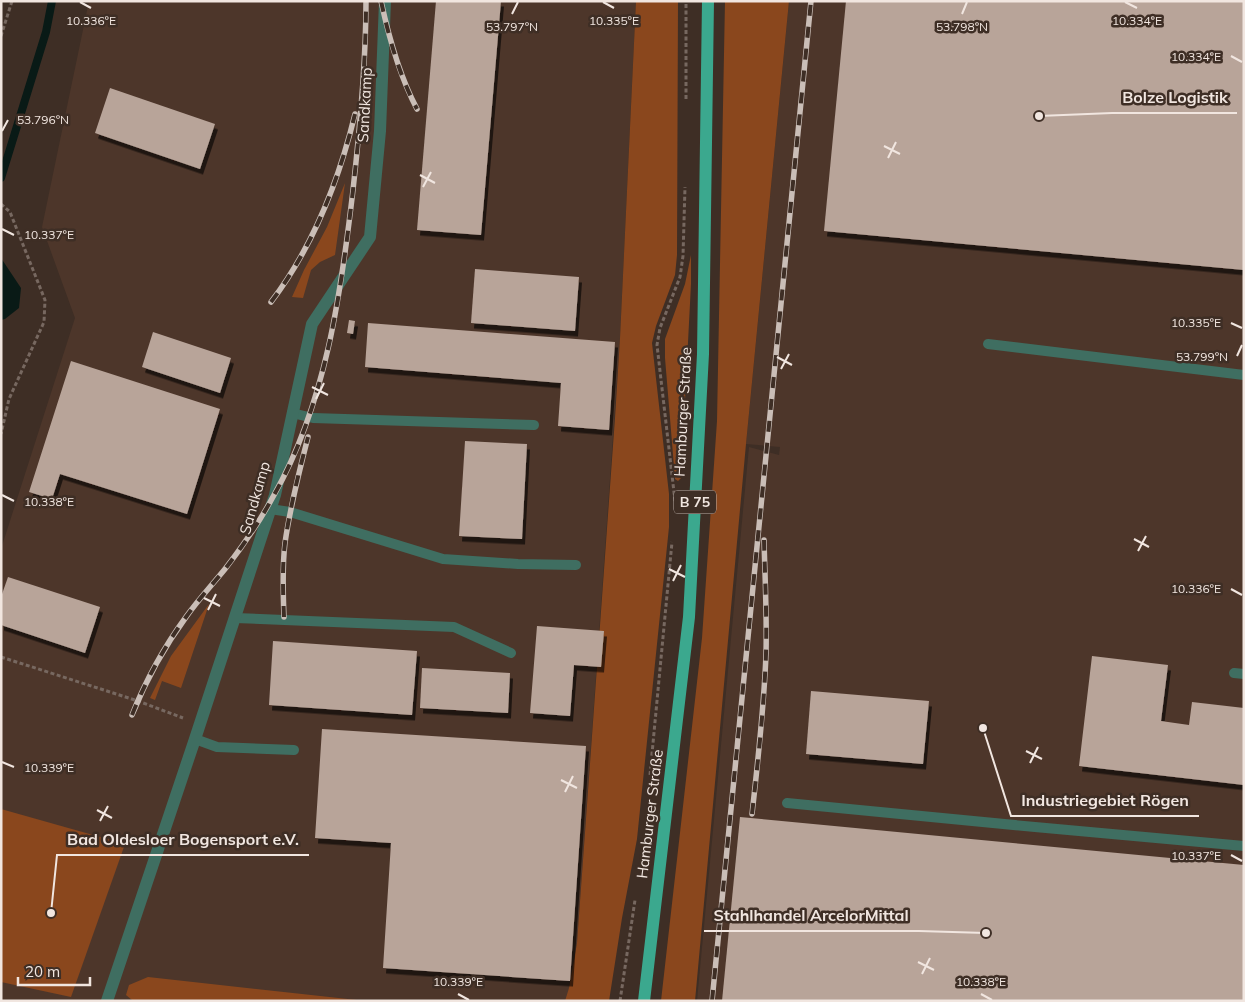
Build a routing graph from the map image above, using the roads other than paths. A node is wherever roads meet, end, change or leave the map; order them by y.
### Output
1 (385, 1) edge
2 (708, 1) edge
3 (988, 344) dead end
4 (1244, 375) edge
5 (292, 413) junction
6 (534, 425) dead end
7 (270, 509) junction
8 (576, 566) dead end
9 (235, 618) junction
10 (511, 653) dead end
11 (196, 739) junction
12 (294, 750) dead end
13 (787, 803) dead end
14 (1244, 846) edge
15 (107, 1001) edge
16 (644, 1001) edge

1 - 5 street, Sandkamp
2 - 16 main road, Hamburger Straße / B 75
3 - 4 lane
5 - 6 lane
5 - 7 street, Sandkamp
7 - 8 lane
7 - 9 street, Sandkamp
9 - 10 lane
9 - 11 street, Sandkamp
11 - 12 lane
11 - 15 street, Sandkamp
13 - 14 lane

